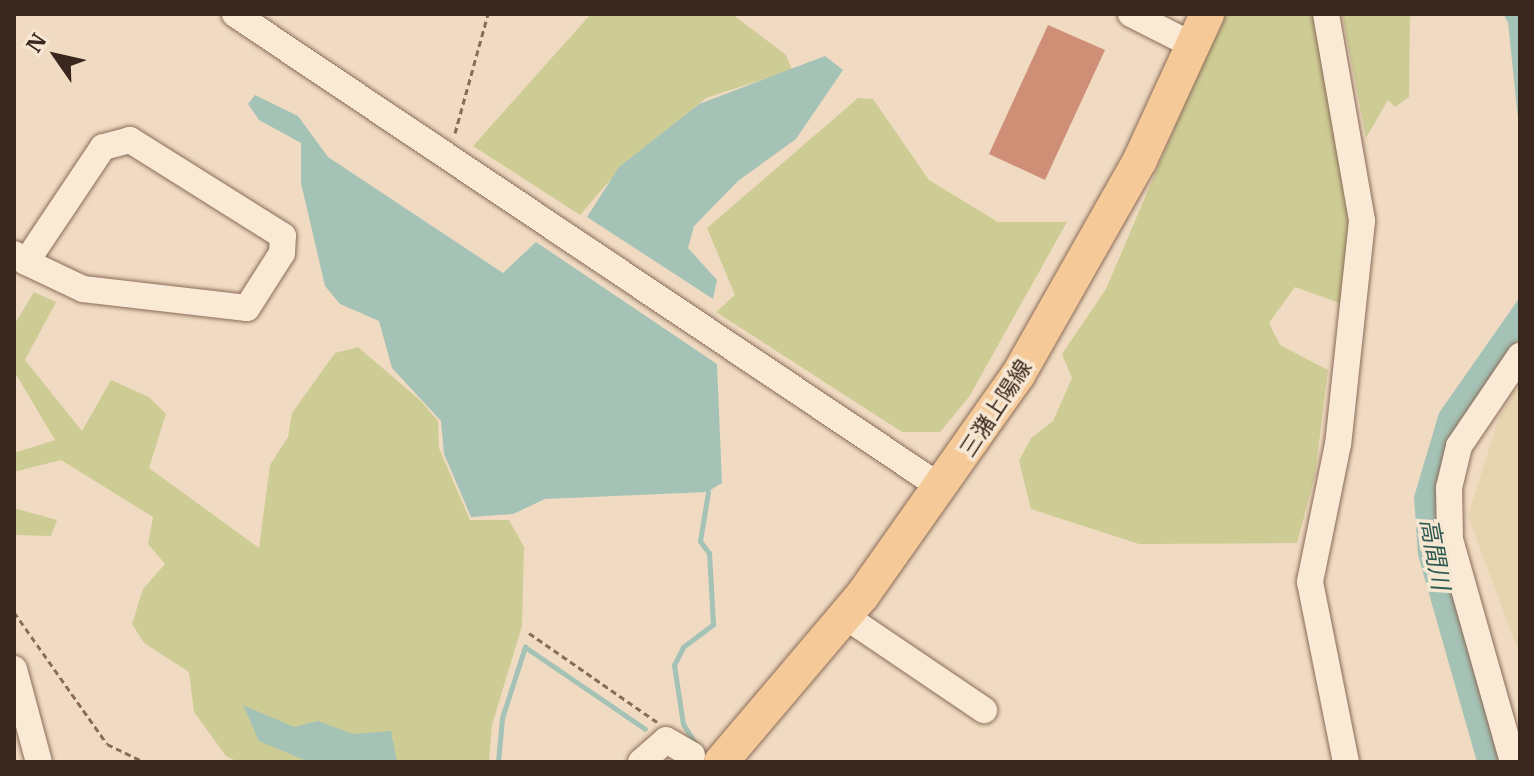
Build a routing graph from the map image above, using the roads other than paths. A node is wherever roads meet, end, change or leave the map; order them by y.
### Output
1 (235, 14) edge
2 (1131, 14) edge
3 (1207, 14) edge
4 (1326, 14) edge
5 (1194, 46) junction
6 (20, 258) edge
7 (1520, 356) edge
8 (942, 488) junction
9 (845, 616) junction
10 (14, 669) edge
11 (984, 710) dead end
12 (707, 759) edge
13 (39, 762) edge
14 (641, 762) edge
15 (1346, 762) edge
16 (1513, 762) edge

1 - 8 street
2 - 5 street
3 - 5 main road, 三潴上陽線
4 - 15 street
5 - 8 main road, 三潴上陽線
6 - 6 street
7 - 16 street
8 - 9 main road, 三潴上陽線
9 - 11 street
9 - 12 main road, 三潴上陽線
10 - 13 street
12 - 14 street

